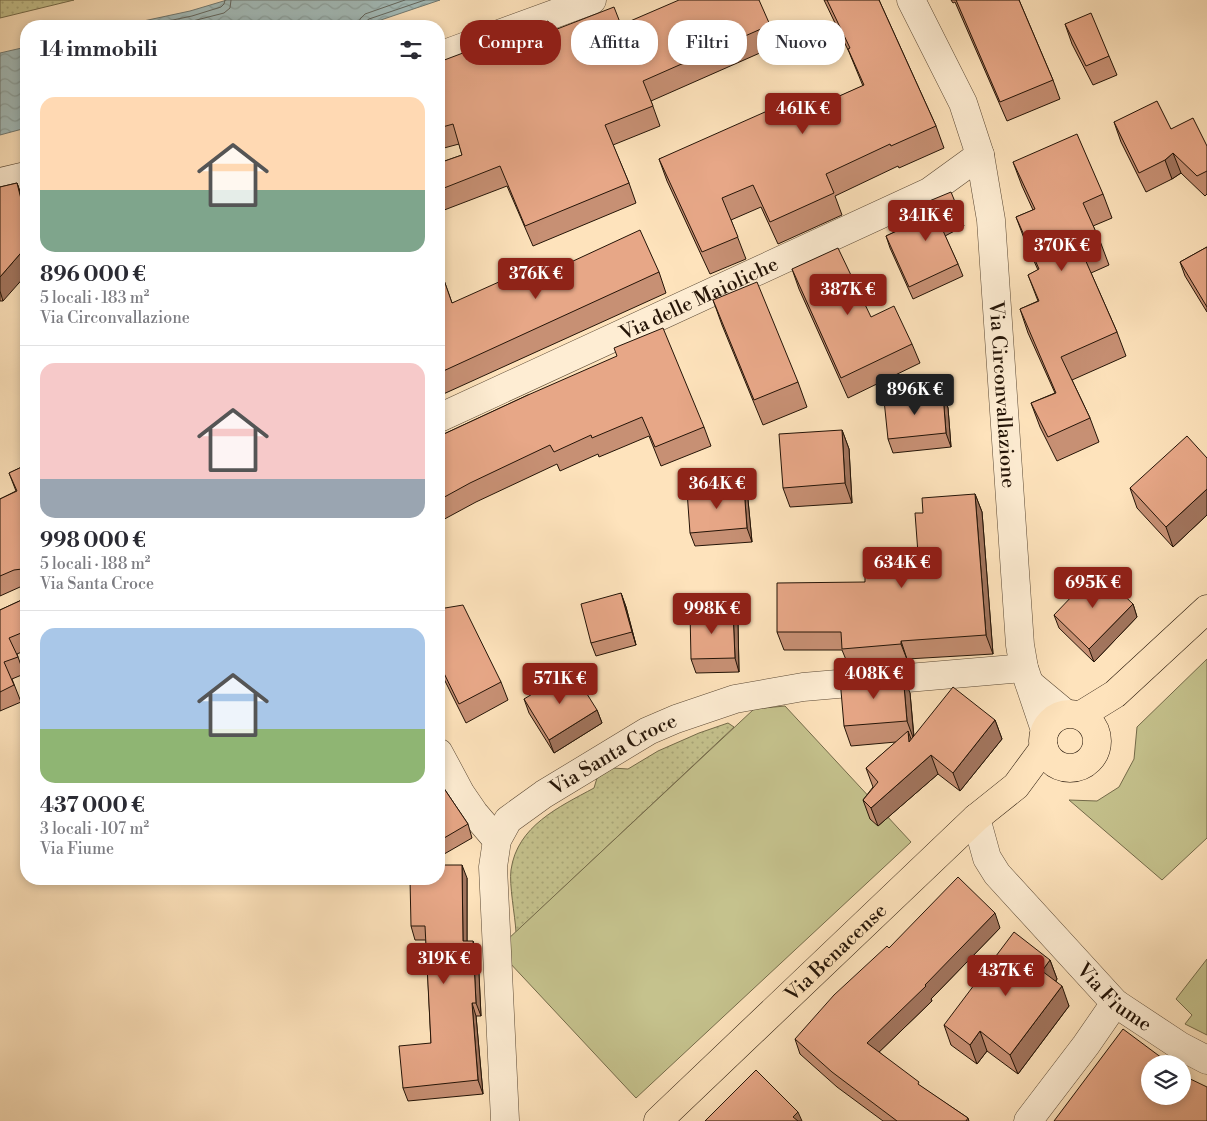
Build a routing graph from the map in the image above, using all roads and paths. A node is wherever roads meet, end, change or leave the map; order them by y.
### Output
1 (592, 0) edge
2 (911, 0) edge
3 (445, 54) edge
4 (980, 155) junction
5 (20, 177) edge
6 (0, 182) edge
7 (445, 415) edge
8 (1207, 609) edge
9 (1027, 676) junction
10 (1115, 694) junction
11 (1074, 715) junction
12 (1044, 739) junction
13 (1098, 741) junction
14 (445, 764) edge
15 (1066, 768) junction
16 (1016, 786) junction
17 (976, 818) junction
18 (497, 840) junction
19 (1115, 1003) junction
20 (1207, 1060) edge
21 (503, 1121) edge
22 (658, 1121) edge
23 (1028, 1121) edge

1 - 3 street
2 - 4 street, Via Circonvallazione
4 - 7 street, Via delle Maioliche
4 - 9 street, Via Circonvallazione
5 - 6 street
8 - 10 main road, Via Benacense
9 - 11 street
9 - 12 street, Via Circonvallazione
9 - 18 street, Via Santa Croce
10 - 11 main road, Via Benacense
10 - 13 main road, Via Benacense
11 - 12 main road, Via Benacense
11 - 13 main road
12 - 15 main road
12 - 16 main road, Via Benacense
13 - 15 main road, Via Benacense
14 - 18 street
15 - 16 main road, Via Benacense
16 - 17 main road, Via Benacense
17 - 19 street, Via Fiume
17 - 22 main road, Via Benacense
18 - 21 street, Via Santa Croce
19 - 20 street, Via Fiume
19 - 23 street

